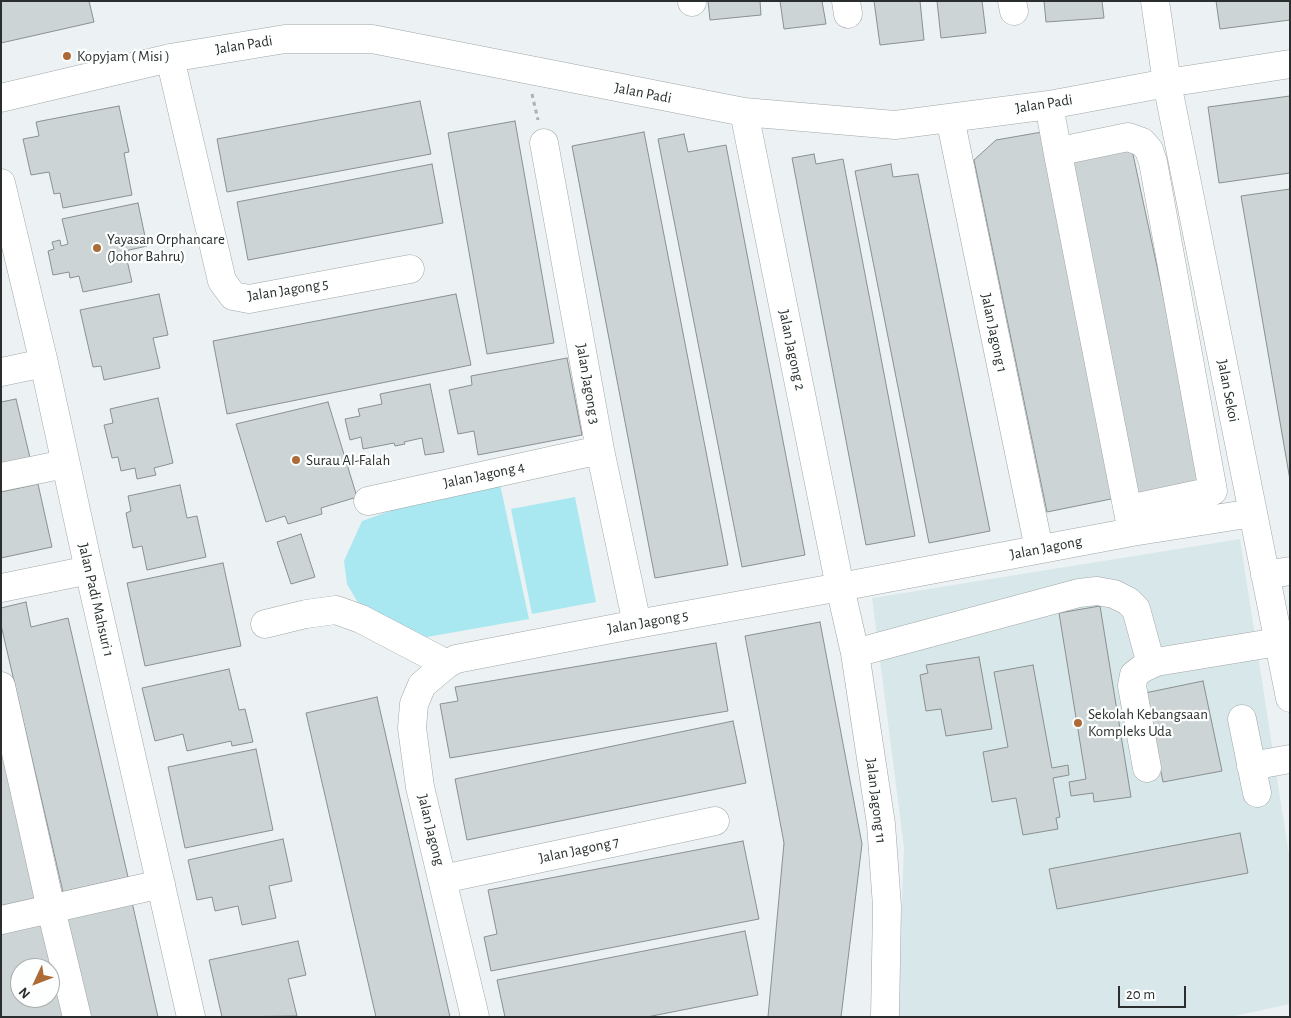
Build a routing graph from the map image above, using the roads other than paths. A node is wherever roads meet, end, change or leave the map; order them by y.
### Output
1 (1155, 1) edge
2 (170, 58) junction
3 (1290, 64) edge
4 (1167, 83) junction
5 (1, 98) edge
6 (1049, 105) junction
7 (744, 112) junction
8 (950, 118) junction
9 (544, 143) road end
10 (1058, 154) junction
11 (1, 183) edge
12 (10, 255) edge
13 (410, 269) dead end
14 (44, 363) junction
15 (1, 372) edge
16 (600, 450) junction
17 (65, 464) junction
18 (1, 477) edge
19 (368, 501) dead end
20 (1252, 513) junction
21 (1131, 520) junction
22 (1039, 549) junction
23 (89, 570) junction
24 (1277, 573) edge
25 (840, 587) junction
26 (1, 588) edge
27 (265, 624) dead end
28 (637, 624) junction
29 (1278, 642) junction
30 (856, 654) junction
31 (452, 662) junction
32 (1151, 664) junction
33 (1, 686) edge
34 (1290, 698) edge
35 (1242, 719) dead end
36 (1290, 759) edge
37 (1251, 766) junction
38 (1147, 768) dead end
39 (1257, 793) dead end
40 (715, 821) dead end
41 (442, 879) junction
42 (161, 884) junction
43 (51, 908) junction
44 (1, 920) edge
45 (77, 1017) edge
46 (191, 1017) edge
47 (475, 1017) edge
48 (885, 1017) edge

1 - 4 street, Jalan Sekoi
2 - 5 street, Jalan Padi
2 - 7 street, Jalan Padi
2 - 13 street, Jalan Jagong 5
3 - 4 street, Jalan Padi
4 - 6 street, Jalan Padi
4 - 20 street, Jalan Sekoi
6 - 8 street, Jalan Padi
6 - 10 street
7 - 8 street, Jalan Padi
7 - 25 street, Jalan Jagong 2
8 - 22 street, Jalan Jagong 1
9 - 16 street, Jalan Jagong 3
10 - 21 street
10 - 21 street
11 - 12 street, Jalan Padi Mahsuri 1
12 - 14 street, Jalan Padi Mahsuri 1
14 - 15 street
14 - 17 street, Jalan Padi Mahsuri 1
16 - 19 street, Jalan Jagong 4
16 - 28 street, Jalan Jagong 3
17 - 18 street
17 - 23 street, Jalan Padi Mahsuri 1
20 - 21 street, Jalan Jagong
20 - 24 street, Jalan Sekoi
21 - 22 street, Jalan Jagong
22 - 25 street, Jalan Jagong
23 - 26 street
23 - 42 street, Jalan Padi Mahsuri 1
24 - 29 street, Jalan Sekoi
25 - 28 street, Jalan Jagong 5
25 - 30 street, Jalan Jagong 11
27 - 31 street
28 - 31 street, Jalan Jagong 5
29 - 32 street
29 - 34 street, Jalan Sekoi
30 - 32 street
30 - 48 street, Jalan Jagong 11
31 - 41 street, Jalan Jagong
32 - 38 street
33 - 43 street
35 - 37 street
36 - 37 street
37 - 39 street
40 - 41 street, Jalan Jagong 7
41 - 47 street, Jalan Jagong
42 - 43 street
42 - 46 street, Jalan Padi Mahsuri 1
43 - 44 street
43 - 45 street

